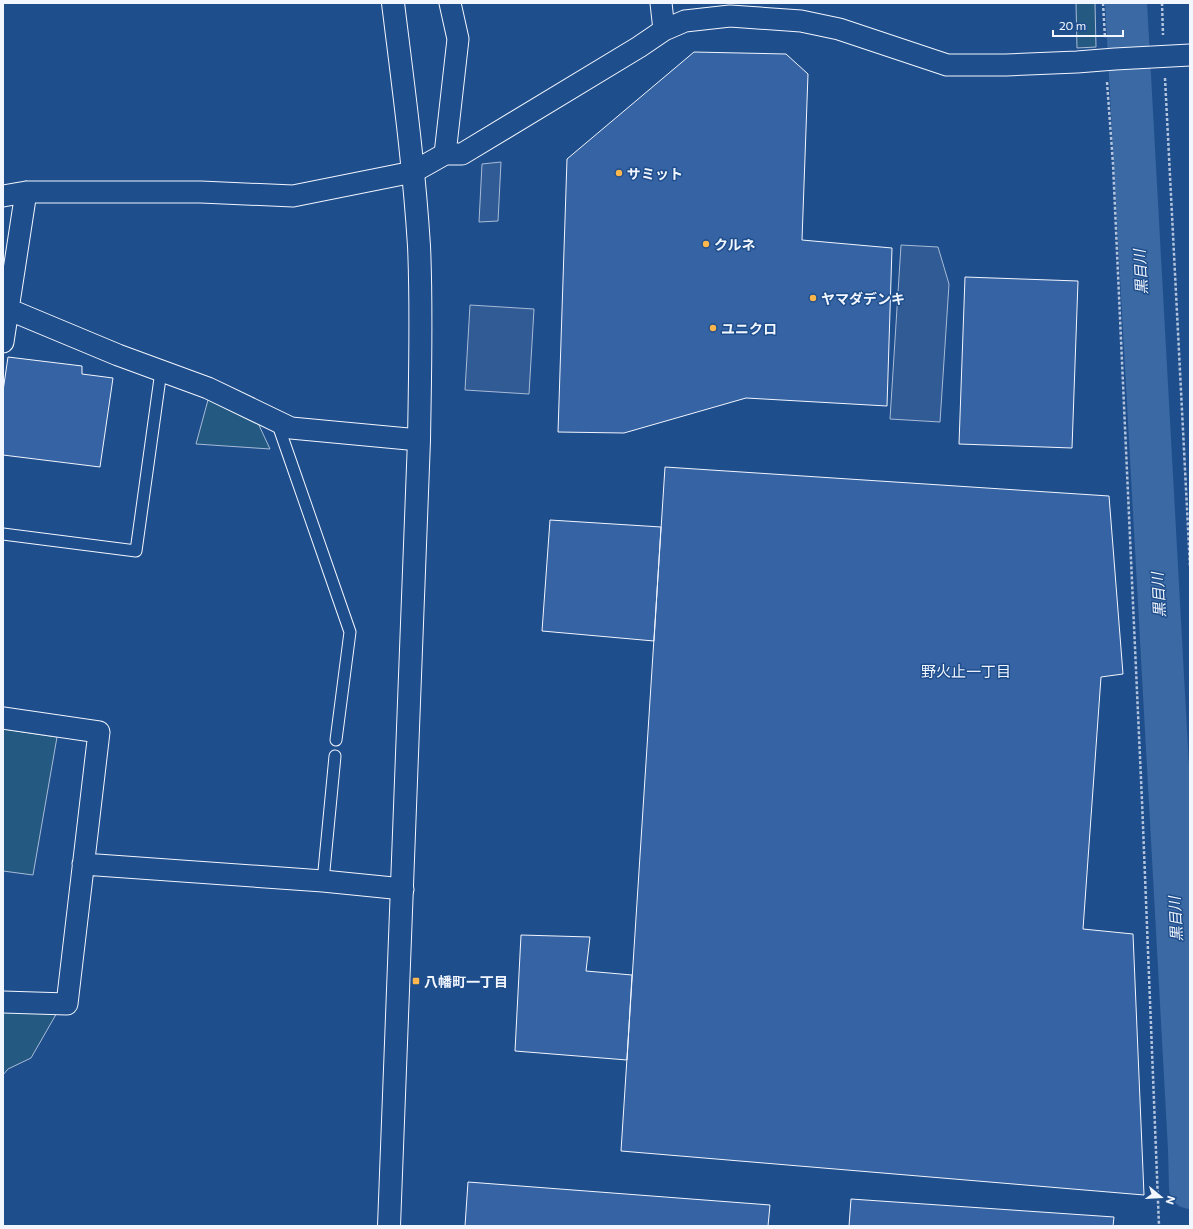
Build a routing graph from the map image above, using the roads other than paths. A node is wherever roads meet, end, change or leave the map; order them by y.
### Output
1 (393, 3) edge
2 (450, 3) edge
3 (661, 3) edge
4 (664, 30) junction
5 (1190, 55) edge
6 (445, 154) junction
7 (413, 172) junction
8 (26, 192) junction
9 (3, 196) edge
10 (6, 308) edge
11 (3, 342) edge
12 (161, 371) junction
13 (277, 421) junction
14 (419, 440) junction
15 (3, 534) edge
16 (3, 718) edge
17 (336, 740) dead end
18 (335, 756) dead end
19 (83, 864) junction
20 (323, 881) junction
21 (403, 889) junction
22 (3, 1002) edge
23 (389, 1226) edge

1 - 7 street
2 - 6 street
3 - 4 street
4 - 5 street
4 - 6 street
6 - 7 street
7 - 8 street
7 - 14 street
8 - 9 street
8 - 10 street
10 - 11 street
10 - 12 street
12 - 13 street
12 - 15 lane
13 - 14 street
13 - 17 lane
14 - 21 street
16 - 19 street
18 - 20 lane
19 - 20 street
19 - 22 street
20 - 21 street
21 - 23 street

